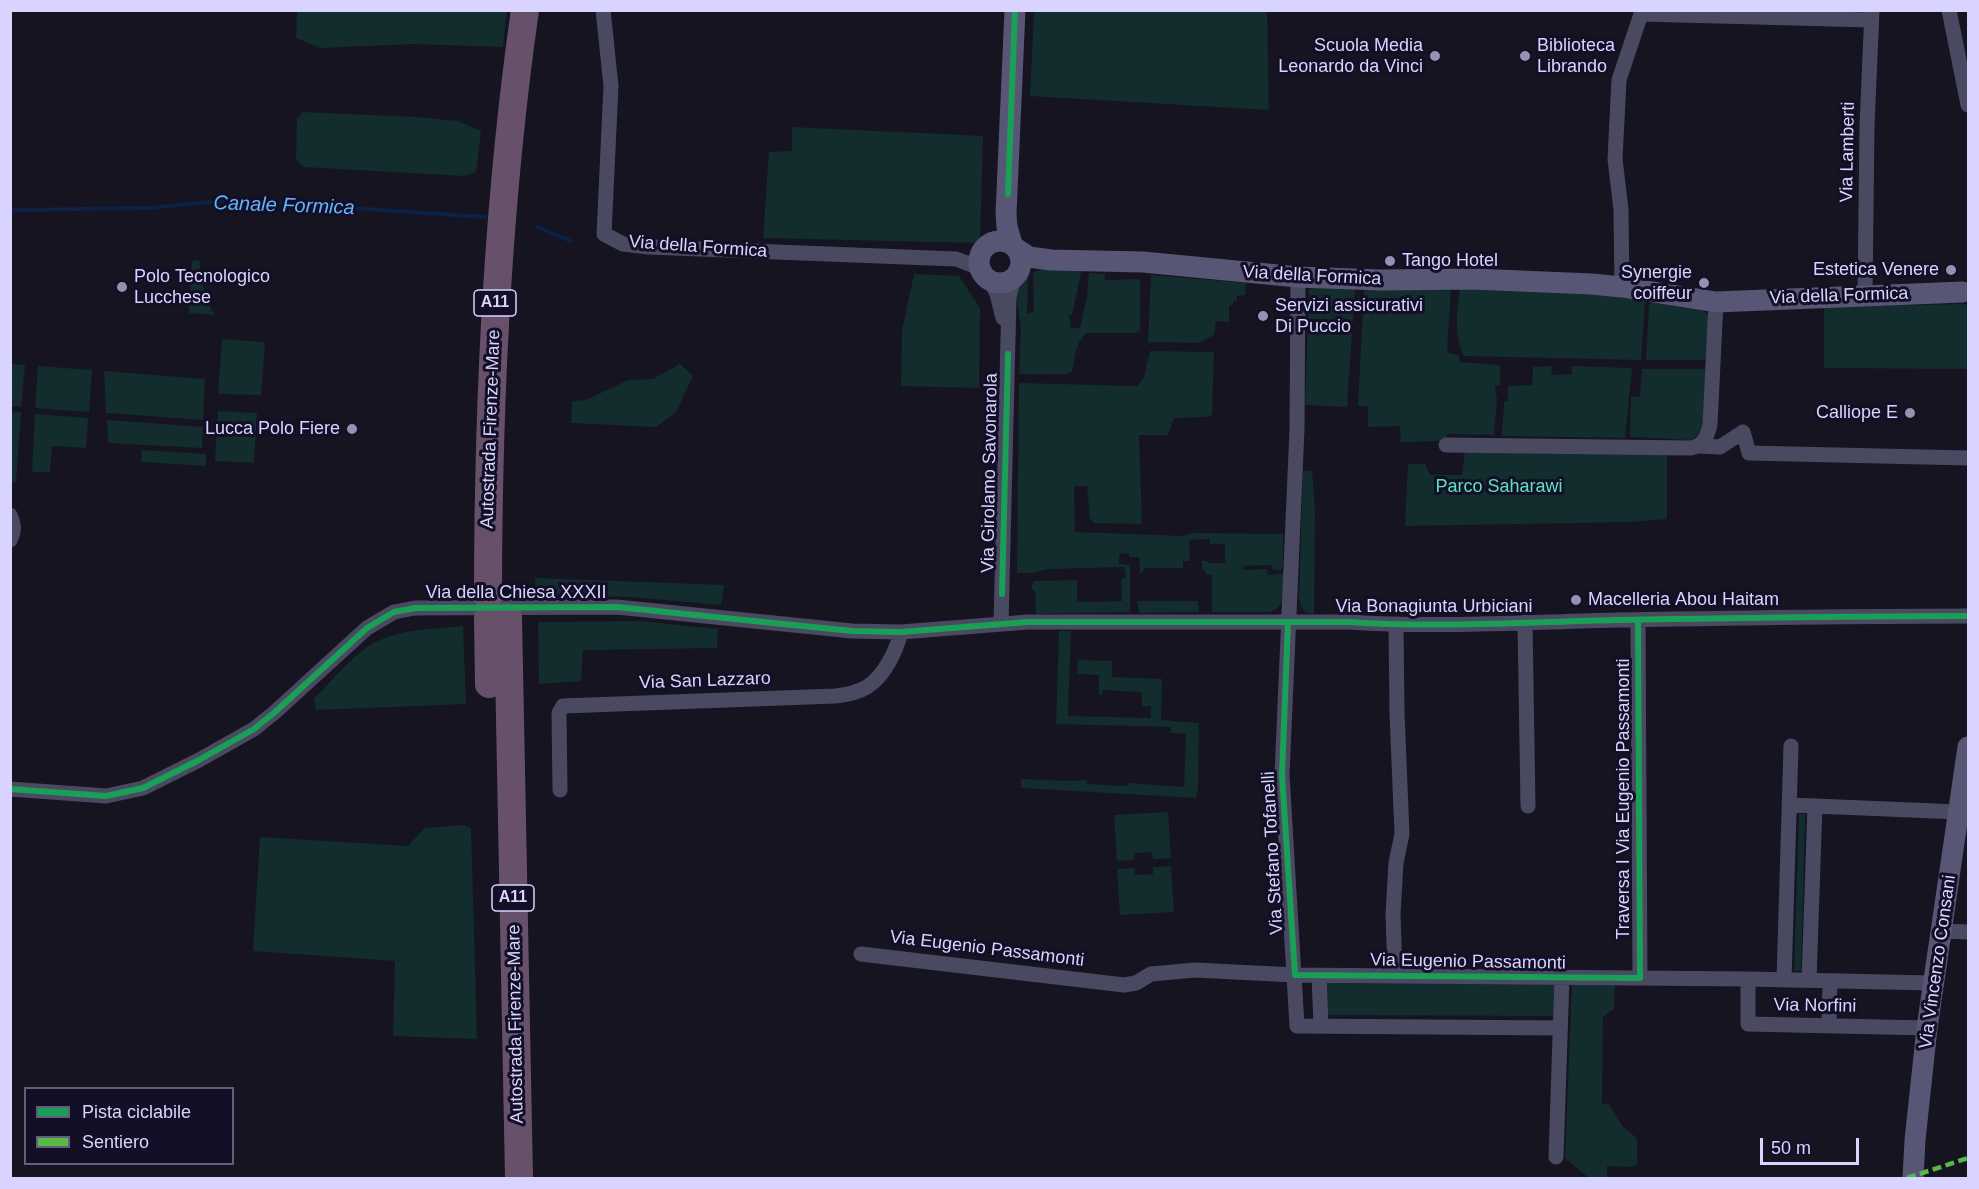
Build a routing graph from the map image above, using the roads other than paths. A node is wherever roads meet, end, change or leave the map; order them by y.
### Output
1 (525, 10) edge
2 (543, 10) edge
3 (603, 10) edge
4 (1015, 10) edge
5 (1949, 10) edge
6 (1641, 12) edge
7 (1872, 15) edge
8 (1968, 105) edge
9 (1007, 208) junction
10 (1007, 245) junction
11 (1051, 260) junction
12 (985, 275) junction
13 (1016, 275) junction
14 (1298, 277) junction
15 (1622, 287) junction
16 (1966, 293) edge
17 (1865, 295) junction
18 (1716, 302) junction
19 (1008, 338) junction
20 (1446, 445) dead end
21 (1699, 446) junction
22 (1968, 458) edge
23 (10, 515) edge
24 (10, 540) edge
25 (498, 606) junction
26 (1968, 616) edge
27 (1638, 620) junction
28 (1288, 622) junction
29 (1525, 622) junction
30 (1001, 624) junction
31 (1396, 624) junction
32 (900, 632) junction
33 (1791, 746) dead end
34 (1968, 747) edge
35 (10, 789) edge
36 (560, 790) dead end
37 (1790, 805) junction
38 (1528, 806) dead end
39 (1815, 806) junction
40 (1959, 812) junction
41 (1941, 931) junction
42 (1968, 932) edge
43 (861, 954) dead end
44 (1295, 975) junction
45 (1319, 975) junction
46 (1395, 975) junction
47 (1563, 978) junction
48 (1640, 978) junction
49 (1748, 979) junction
50 (1784, 980) junction
51 (1809, 980) junction
52 (1830, 981) junction
53 (1932, 983) junction
54 (1321, 1026) junction
55 (1829, 1026) junction
56 (1560, 1028) junction
57 (1927, 1028) junction
58 (1918, 1106) junction
59 (1556, 1157) dead end
60 (501, 1179) edge
61 (519, 1179) edge
62 (1913, 1179) edge
63 (1923, 1179) edge

1 - 25 highway, Autostrada Firenze-Mare / A11
2 - 25 highway, Autostrada Firenze-Mare / A11
3 - 12 street, Via della Formica
4 - 9 street
5 - 8 street
6 - 7 street
6 - 15 street
7 - 17 street, Via Lamberti
9 - 10 street
9 - 11 street
10 - 11 street, Via della Formica
10 - 12 street
10 - 13 street
11 - 13 street, Via della Formica
11 - 14 street, Via della Formica
12 - 13 street
12 - 19 street, Via Girolamo Savonarola
13 - 19 street, Via Girolamo Savonarola
14 - 15 street, Via della Formica
14 - 28 street, Via Stefano Tofanelli
15 - 18 street, Via della Formica
16 - 17 street, Via della Formica
17 - 18 street, Via della Formica
18 - 21 street
19 - 30 street, Via Girolamo Savonarola
20 - 21 street
21 - 22 street
23 - 24 street
25 - 60 highway, Autostrada Firenze-Mare / A11
25 - 61 highway, Autostrada Firenze-Mare / A11
26 - 27 street, Via Bonagiunta Urbiciani
27 - 29 street, Via Bonagiunta Urbiciani
27 - 48 street, Traversa I Via Eugenio Passamonti
28 - 30 street, Via Bonagiunta Urbiciani
28 - 31 street, Via Bonagiunta Urbiciani
28 - 44 street, Via Stefano Tofanelli
29 - 31 street, Via Bonagiunta Urbiciani
29 - 38 street
30 - 32 street, Via Bonagiunta Urbiciani
31 - 46 street
32 - 35 street, Via della Chiesa XXXII
32 - 36 street, Via San Lazzaro
33 - 37 street
34 - 40 street, Via Vincenzo Consani
37 - 39 street
37 - 50 street
39 - 40 street
39 - 51 street
40 - 41 street, Via Vincenzo Consani
41 - 42 street
41 - 53 street, Via Vincenzo Consani
43 - 44 street, Via Eugenio Passamonti
44 - 45 street, Via Eugenio Passamonti
44 - 54 street, Via Stefano Tofanelli
45 - 46 street, Via Eugenio Passamonti
45 - 54 street
46 - 47 street, Via Eugenio Passamonti
47 - 48 street, Via Eugenio Passamonti
47 - 56 street
48 - 49 street, Via Eugenio Passamonti
49 - 50 street, Via Eugenio Passamonti
49 - 55 street, Via Norfini
50 - 51 street, Via Eugenio Passamonti
51 - 52 street, Via Eugenio Passamonti
52 - 53 street, Via Eugenio Passamonti
52 - 55 street
53 - 57 street, Via Vincenzo Consani
54 - 56 street
55 - 57 street, Via Norfini
56 - 59 street
57 - 58 street, Via Vincenzo Consani
58 - 62 street, Via Vincenzo Consani
58 - 63 street, Via Vincenzo Consani

